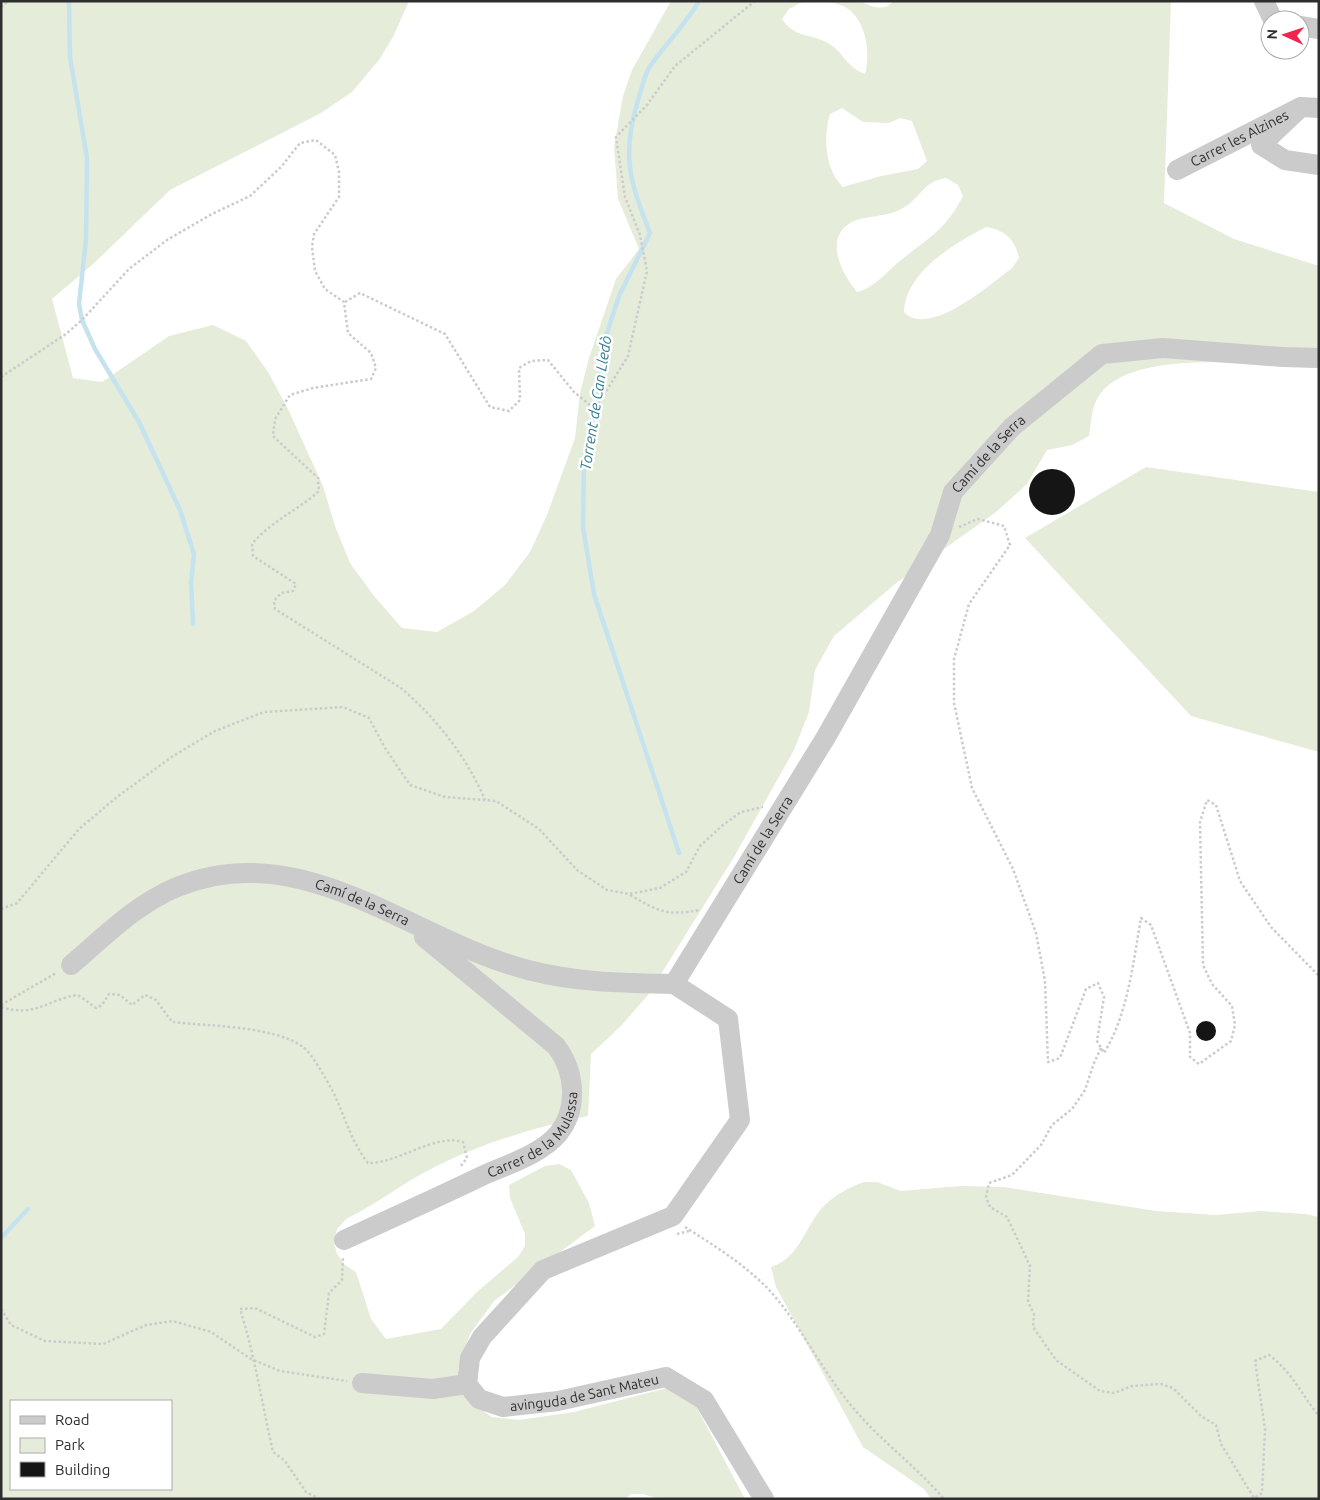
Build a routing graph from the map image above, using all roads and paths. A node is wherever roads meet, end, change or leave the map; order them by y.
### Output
1 (8, 1) edge
2 (756, 1) edge
3 (1, 7) edge
4 (1310, 107) edge
5 (1319, 165) edge
6 (1178, 170) dead end
7 (344, 302) junction
8 (1319, 358) edge
9 (1, 377) edge
10 (940, 535) junction
11 (485, 800) junction
12 (767, 806) dead end
13 (629, 894) junction
14 (723, 906) junction
15 (1, 909) edge
16 (401, 919) junction
17 (71, 965) joint
18 (1319, 976) edge
19 (674, 984) junction
20 (1, 1006) edge
21 (1102, 1048) junction
22 (456, 1173) dead end
23 (690, 1231) dead end
24 (344, 1240) joint
25 (1, 1309) edge
26 (251, 1359) junction
27 (362, 1383) joint
28 (467, 1384) junction
29 (1319, 1416) edge
30 (320, 1499) edge
31 (764, 1499) edge
32 (944, 1499) edge

1 - 3 path
2 - 7 path
4 - 5 street
4 - 6 street, Carrer les Alzines
7 - 9 path
7 - 11 path
8 - 10 street, Camí de la Serra
10 - 14 street, Camí de la Serra
10 - 21 path
11 - 13 path
11 - 15 path
12 - 13 path
13 - 14 path
14 - 19 street, Camí de la Serra
16 - 17 street, Camí de la Serra
16 - 19 street, Camí de la Serra
16 - 24 street, Carrer de la Mulassa
17 - 20 path
18 - 21 path
19 - 28 street
20 - 22 path
21 - 29 path
23 - 32 path
24 - 26 path
25 - 26 path
26 - 27 path
26 - 30 path
27 - 28 street
28 - 31 street, avinguda de Sant Mateu

